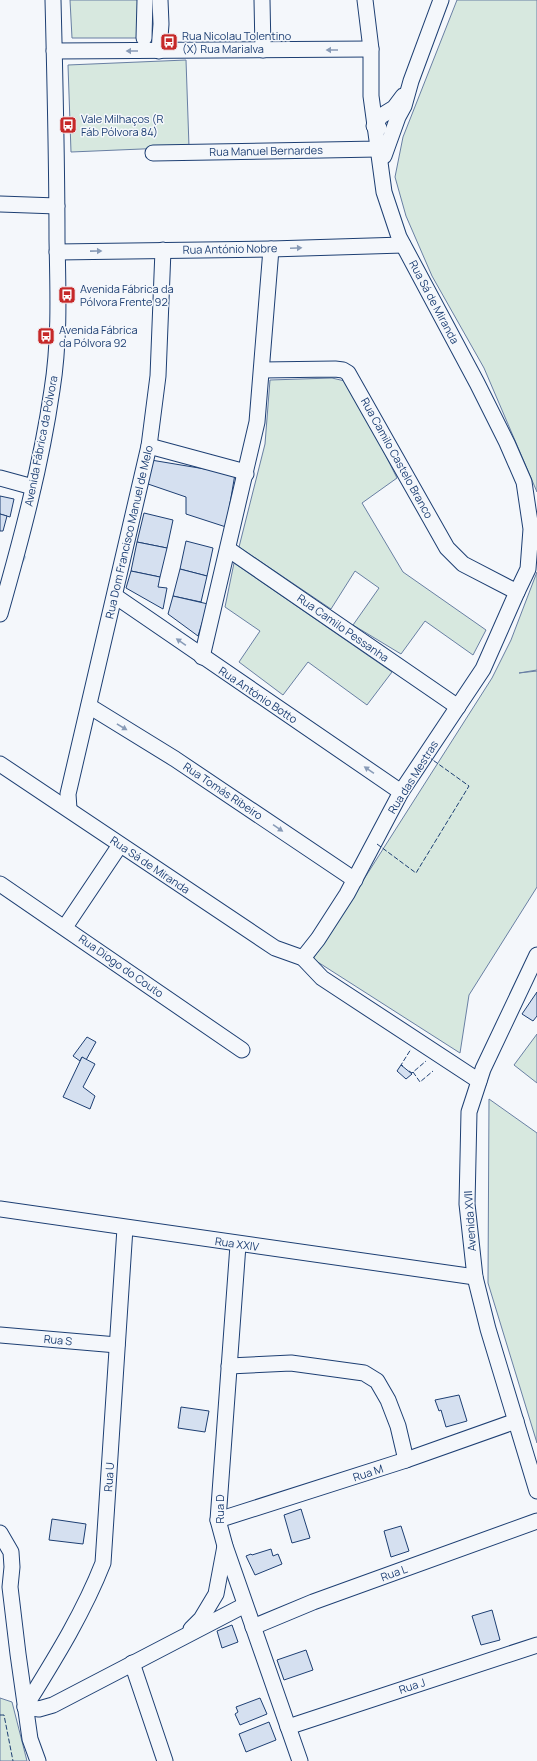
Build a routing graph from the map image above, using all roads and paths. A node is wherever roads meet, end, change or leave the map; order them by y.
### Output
1 (53, 0) edge
2 (145, 0) edge
3 (160, 0) edge
4 (262, 0) edge
5 (365, 0) edge
6 (441, 0) edge
7 (144, 38) dead end
8 (371, 49) junction
9 (159, 50) junction
10 (263, 50) junction
11 (54, 51) junction
12 (408, 87) junction
13 (371, 90) junction
14 (398, 117) junction
15 (374, 126) junction
16 (382, 148) junction
17 (153, 153) dead end
18 (0, 204) edge
19 (57, 206) junction
20 (404, 245) junction
21 (271, 249) junction
22 (163, 250) junction
23 (57, 252) junction
24 (262, 370) junction
25 (149, 446) junction
26 (246, 474) junction
27 (0, 478) edge
28 (33, 487) junction
29 (228, 549) junction
30 (516, 592) junction
31 (115, 596) junction
32 (0, 614) edge
33 (202, 657) junction
34 (89, 706) junction
35 (458, 707) junction
36 (0, 764) edge
37 (401, 792) junction
38 (69, 809) junction
39 (120, 845) junction
40 (355, 880) junction
41 (0, 884) edge
42 (64, 927) junction
43 (537, 955) edge
44 (303, 958) junction
45 (242, 1050) dead end
46 (481, 1075) junction
47 (0, 1209) edge
48 (126, 1228) junction
49 (238, 1245) junction
50 (475, 1277) junction
51 (0, 1339) edge
52 (117, 1345) junction
53 (229, 1366) junction
54 (516, 1421) junction
55 (406, 1460) junction
56 (537, 1491) edge
57 (218, 1520) junction
58 (537, 1521) edge
59 (0, 1533) edge
60 (225, 1546) junction
61 (245, 1605) junction
62 (253, 1627) junction
63 (185, 1636) junction
64 (537, 1645) edge
65 (132, 1663) junction
66 (25, 1706) junction
67 (288, 1727) junction
68 (38, 1761) edge
69 (165, 1761) edge
70 (300, 1761) edge

1 - 11 street, Avenida Fábrica da Pólvora
2 - 7 street
3 - 9 street
4 - 10 street
5 - 8 street
6 - 12 street
8 -> 10 street
8 - 13 street
9 - 10 street
9 -> 11 street
11 - 19 street, Avenida Fábrica da Pólvora
12 - 13 street
12 - 14 street
12 - 15 street
13 - 15 street
14 - 15 street
14 - 16 street
15 - 16 street
16 - 17 street, Rua Manuel Bernardes
16 - 20 street, Rua Sá de Miranda
18 - 19 street
19 - 23 street, Avenida Fábrica da Pólvora
21 -> 20 street, Rua António Nobre
20 - 30 street, Rua Sá de Miranda
21 - 22 street, Rua António Nobre
21 - 24 street
23 -> 22 street, Rua António Nobre
22 - 25 street, Rua Dom Francisco Manuel de Melo
23 - 28 street, Avenida Fábrica da Pólvora
24 - 26 street
24 - 30 street, Rua Camilo Castelo Branco
25 - 26 street
25 - 31 street, Rua Dom Francisco Manuel de Melo
26 - 29 street
27 - 28 street
28 - 32 street, Avenida Fábrica da Pólvora
29 - 33 street
29 - 35 street, Rua Camilo Pessanha
30 - 35 street, Rua das Mestras
33 -> 31 street, Rua António Botto
31 - 34 street, Rua Dom Francisco Manuel de Melo
37 -> 33 street, Rua António Botto
34 - 38 street, Rua Dom Francisco Manuel de Melo
34 -> 40 street, Rua Tomás Ribeiro
35 - 37 street, Rua das Mestras
36 - 38 street, Rua Sá de Miranda
37 - 40 street, Rua das Mestras
38 - 39 street, Rua Sá de Miranda
39 - 42 street
39 - 44 street, Rua Sá de Miranda
40 - 44 street, Rua das Mestras
41 - 42 street, Rua Diogo do Couto
42 - 45 street, Rua Diogo do Couto
43 - 46 street, Avenida XVII
44 - 46 street
46 - 50 street, Avenida XVII
47 - 48 street, Rua XXIV
48 - 49 street, Rua XXIV
48 - 52 street, Rua U
49 - 50 street, Rua XXIV
49 - 53 street, Rua D
50 - 54 street, Avenida XVII
51 - 52 street, Rua S
52 - 66 street, Rua U
53 - 55 street
53 - 57 street, Rua D
54 - 55 street, Rua M
54 - 56 street, Avenida XVII
55 - 57 street, Rua M
57 - 60 street, Rua D
58 - 62 street, Rua L
59 - 66 street
60 - 61 street, Rua D
60 - 63 street
61 - 62 street, Rua D
61 - 63 street
62 - 67 street, Rua D
63 - 65 street
64 - 67 street, Rua J
65 - 66 street
65 - 69 street
66 - 68 street
67 - 70 street, Rua D

